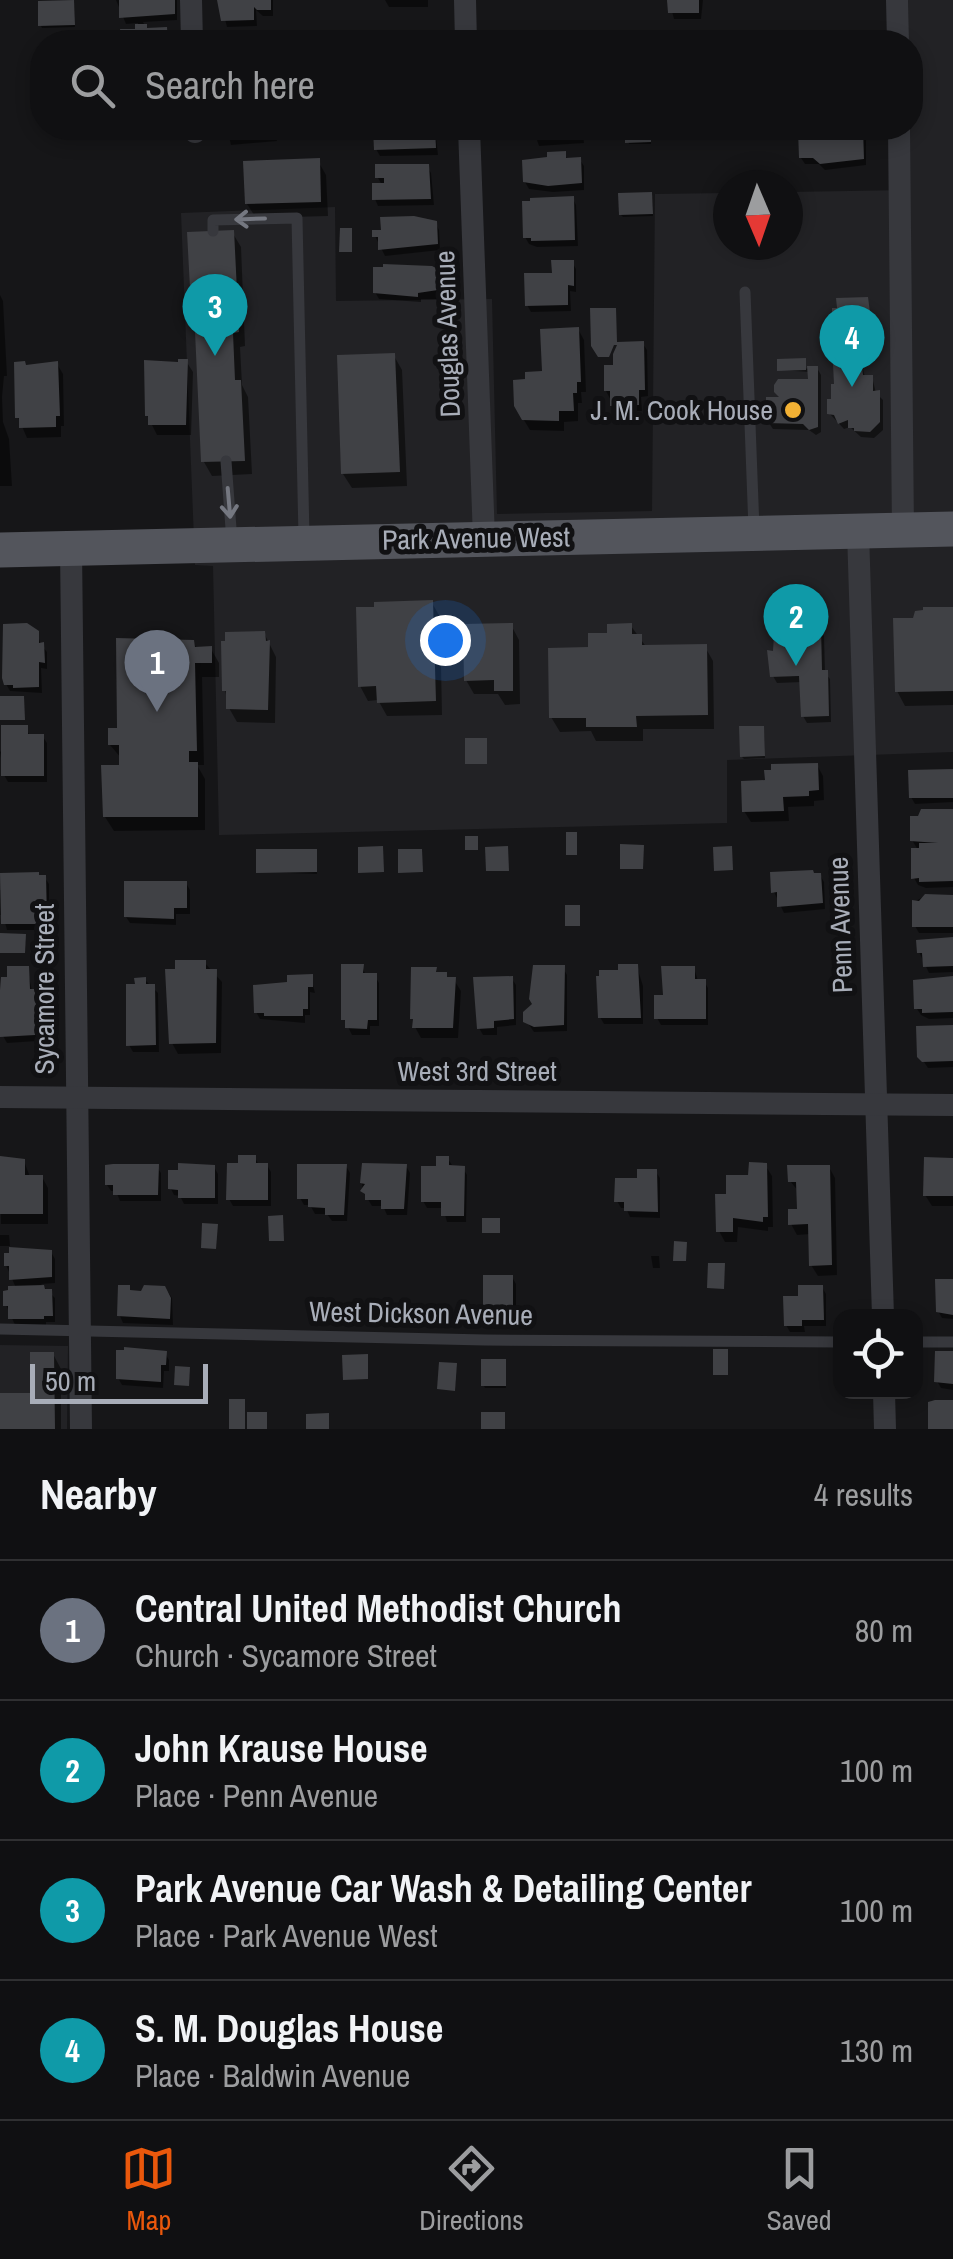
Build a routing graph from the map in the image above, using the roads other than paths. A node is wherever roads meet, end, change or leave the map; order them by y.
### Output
1 (190, 0) edge
2 (465, 0) edge
3 (897, 0) edge
4 (191, 30) edge
5 (466, 30) edge
6 (898, 30) edge
7 (470, 140) edge
8 (899, 140) edge
9 (213, 231) dead end
10 (745, 292) dead end
11 (226, 461) dead end
12 (953, 529) edge
13 (903, 531) junction
14 (858, 532) junction
15 (754, 533) junction
16 (484, 538) junction
17 (304, 541) junction
18 (232, 544) junction
19 (70, 548) junction
20 (0, 550) edge
21 (0, 1097) edge
22 (75, 1098) junction
23 (875, 1104) junction
24 (953, 1104) edge
25 (883, 1309) edge
26 (0, 1329) edge
27 (80, 1332) junction
28 (833, 1342) edge
29 (923, 1342) edge
30 (953, 1342) edge
31 (884, 1399) edge
32 (81, 1429) edge
33 (885, 1429) edge

1 - 4 street
2 - 5 street
3 - 6 street
7 - 16 street, Douglas Avenue
8 - 13 street
17 -> 9 lane
10 - 15 lane
11 -> 18 lane
12 - 13 main road, Park Avenue West
13 - 14 main road, Park Avenue West
14 - 15 main road, Park Avenue West
14 - 23 street, Penn Avenue
15 - 16 main road, Park Avenue West
16 - 17 main road, Park Avenue West
17 - 18 main road, Park Avenue West
18 - 19 main road, Park Avenue West
19 - 20 main road, Park Avenue West
19 - 22 street, Sycamore Street
21 - 22 street, West 3rd Street
22 - 23 street, West 3rd Street
22 - 27 street, Sycamore Street
23 - 24 street, West 3rd Street
23 - 25 street, Penn Avenue
26 - 27 lane, West Dickson Avenue
27 - 28 lane, West Dickson Avenue
27 - 32 street, Sycamore Street
29 - 30 lane
31 - 33 street

